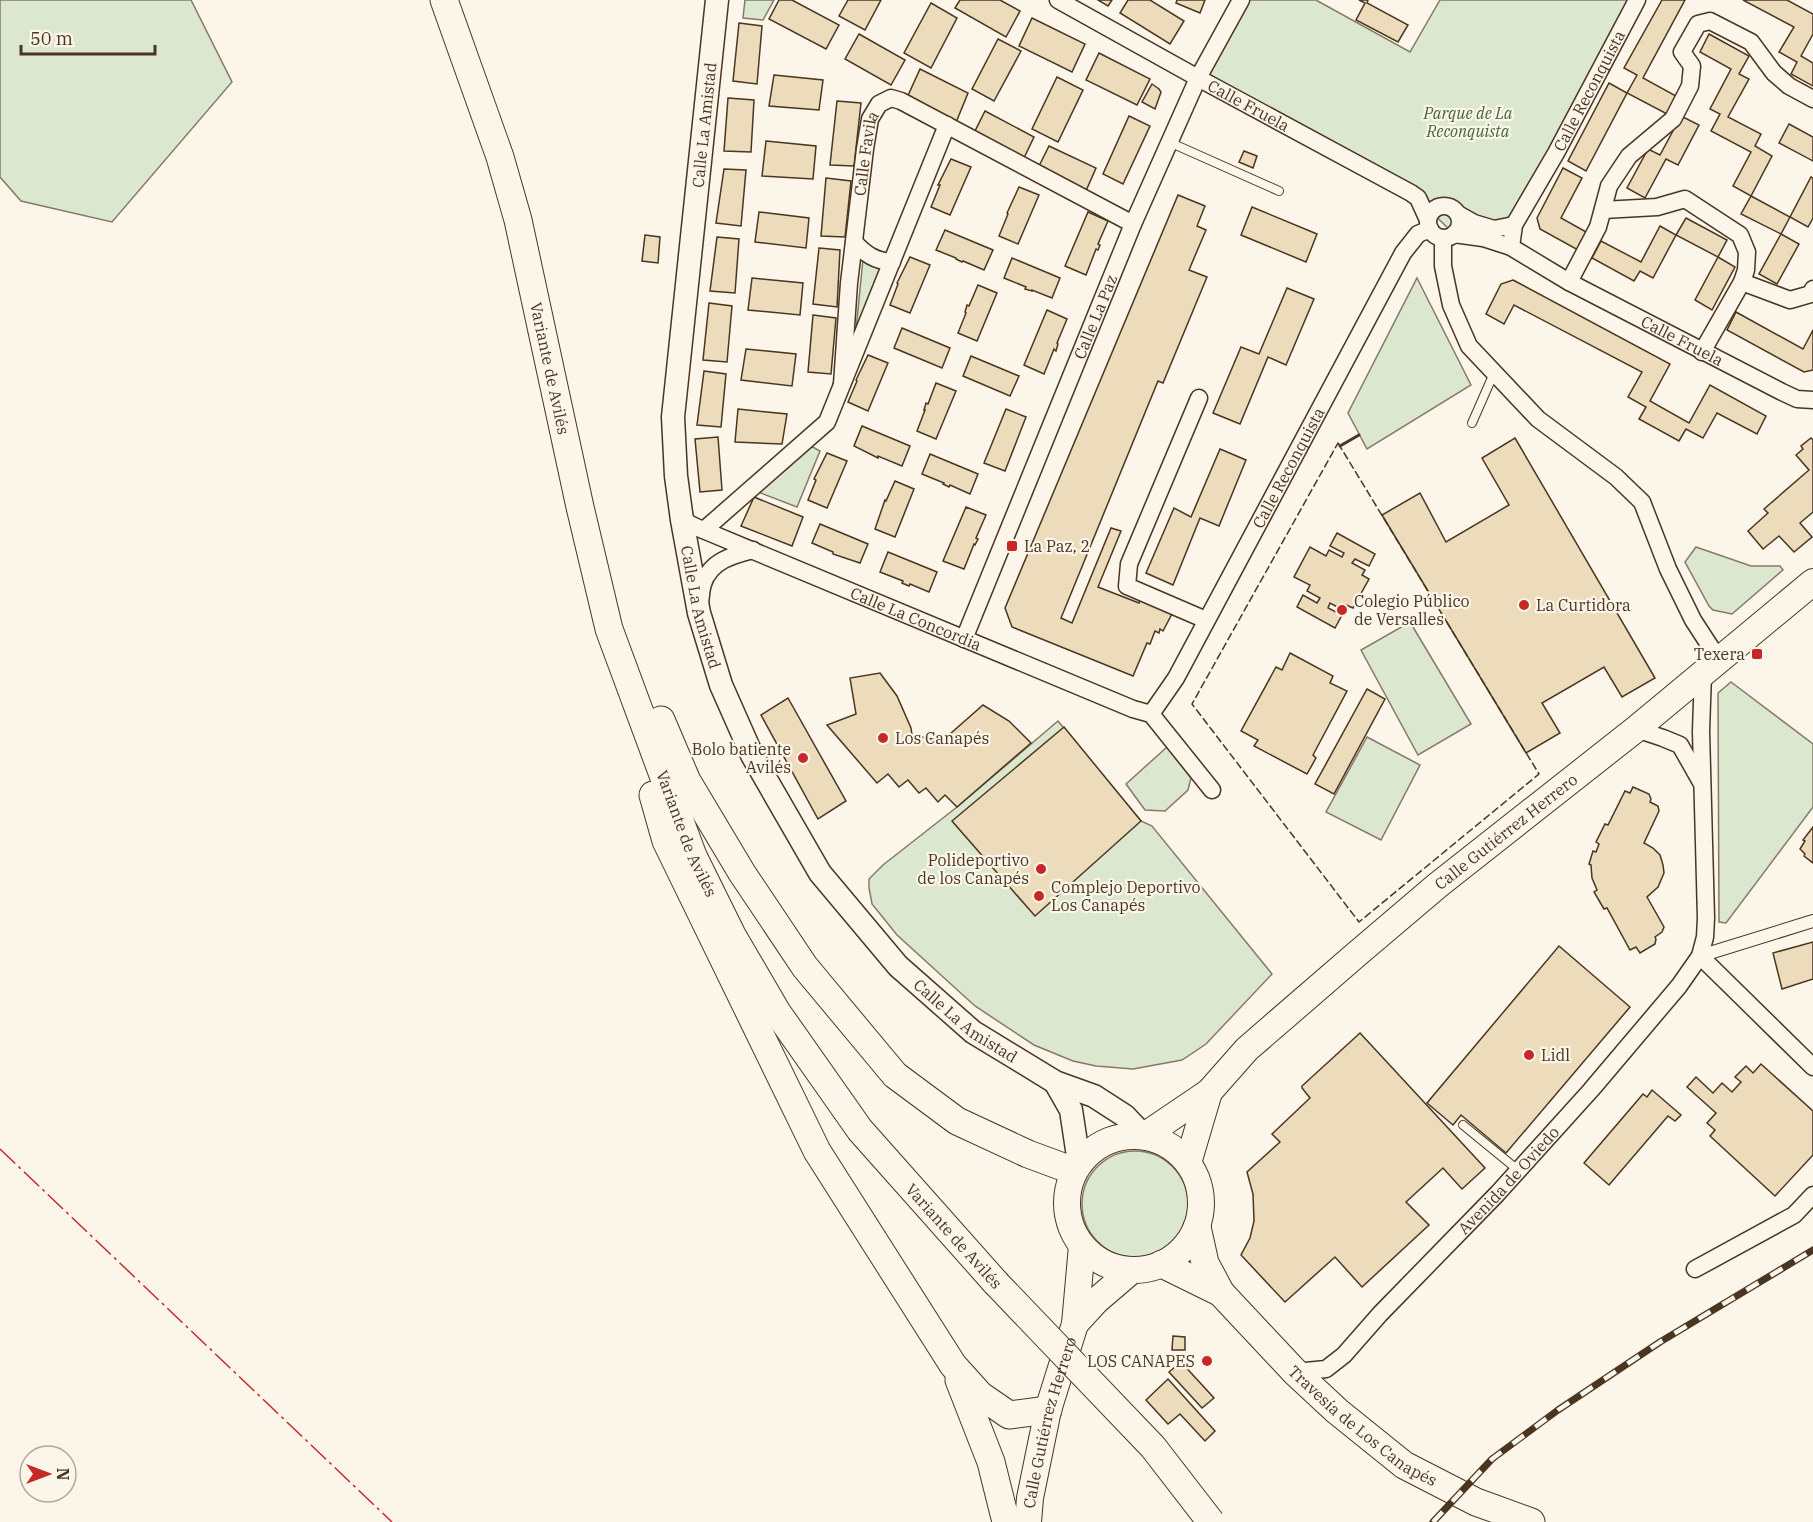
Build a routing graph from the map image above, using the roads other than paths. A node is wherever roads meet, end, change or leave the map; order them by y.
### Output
1 (444, 0) edge
2 (717, 0) edge
3 (1058, 0) edge
4 (1241, 0) edge
5 (1637, 0) edge
6 (1198, 78) junction
7 (1813, 99) edge
8 (947, 125) junction
9 (1169, 142) junction
10 (1279, 191) dead end
11 (1603, 210) junction
12 (1458, 214) junction
13 (518, 219) junction
14 (1133, 224) junction
15 (1514, 225) junction
16 (1439, 230) junction
17 (854, 242) junction
18 (1511, 247) junction
19 (892, 262) junction
20 (1569, 282) junction
21 (1742, 282) junction
22 (1813, 289) edge
23 (1702, 352) junction
24 (1494, 373) junction
25 (842, 384) junction
26 (1199, 398) dead end
27 (1813, 400) edge
28 (1472, 423) dead end
29 (682, 520) junction
30 (704, 530) junction
31 (753, 550) junction
32 (1813, 582) edge
33 (699, 613) junction
34 (1206, 620) junction
35 (609, 629) junction
36 (964, 639) junction
37 (1711, 667) junction
38 (1151, 714) junction
39 (1636, 729) junction
40 (1703, 785) junction
41 (1212, 790) dead end
42 (1813, 921) edge
43 (1700, 956) junction
44 (1813, 1067) edge
45 (1054, 1082) junction
46 (1209, 1092) junction
47 (1463, 1125) dead end
48 (1144, 1136) junction
49 (1188, 1162) junction
50 (1076, 1167) junction
51 (1518, 1170) junction
52 (1813, 1195) edge
53 (1197, 1227) junction
54 (1082, 1246) junction
55 (1162, 1264) junction
56 (1695, 1269) dead end
57 (1131, 1271) junction
58 (1221, 1293) junction
59 (1075, 1324) junction
60 (953, 1365) junction
61 (1295, 1372) junction
62 (1048, 1410) junction
63 (1006, 1522) edge
64 (1028, 1522) edge
65 (1211, 1522) edge
66 (1531, 1522) edge

1 - 13 highway, Variante de Avilés
2 - 29 main road, Calle La Amistad
3 - 6 street, Calle Fruela
4 - 6 street, Calle La Paz
5 - 15 street, Calle Reconquista
6 - 9 street, Calle La Paz
6 - 16 street, Calle Fruela
7 - 11 street
8 - 14 street, Calle Favila
8 - 17 street, Calle Favila
8 - 19 street, Calle Favila
9 - 10 lane
9 - 14 street, Calle La Paz
11 - 20 street
11 - 21 street
12 - 15 street
12 - 16 street
12 - 16 street, Calle Reconquista
13 - 35 highway, Variante de Avilés
13 - 50 highway
14 - 36 street, Calle La Paz
15 - 18 street, Calle Reconquista
16 - 18 street, Calle Fruela
16 - 24 street
16 - 34 street, Calle Reconquista
17 - 19 street
17 - 25 street, Calle Favila
18 - 20 street, Calle Fruela
19 - 25 street, Calle Favila
20 - 23 street, Calle Fruela
21 - 22 street
21 - 23 street
23 - 27 street, Calle Fruela
24 - 28 lane
24 - 37 street
25 - 30 street, Calle Favila
26 - 34 street
29 - 30 street, Calle La Concordia
29 - 33 main road, Calle La Amistad
30 - 31 street, Calle La Concordia
31 - 33 street
31 - 36 street, Calle La Concordia
32 - 37 main road, Calle Gutiérrez Herrero
33 - 45 main road, Calle La Amistad
34 - 38 street, Calle Reconquista
35 - 60 highway
35 - 65 highway, Variante de Avilés, bridge
36 - 38 street, Calle La Concordia
37 - 39 main road, Calle Gutiérrez Herrero
37 - 40 street, Avenida de Oviedo
38 - 41 street
39 - 40 street, Avenida de Oviedo
39 - 46 main road, Calle Gutiérrez Herrero
40 - 43 street, Avenida de Oviedo
42 - 43 street
43 - 44 street
43 - 51 street, Avenida de Oviedo
45 - 48 main road, Calle La Amistad
45 - 50 main road, Calle La Amistad
46 - 48 main road
46 - 49 main road
47 - 51 lane
48 - 49 main road
48 - 50 main road
49 - 53 main road
50 - 54 main road
51 - 61 street, Avenida de Oviedo
52 - 56 street
53 - 55 main road
53 - 58 highway
54 - 57 main road
54 - 59 main road
55 - 57 main road
55 - 58 highway
57 - 59 main road
58 - 61 highway, Travesía de Los Canapés
59 - 62 main road, Calle Gutiérrez Herrero
60 - 62 highway
60 - 63 highway
61 - 66 highway, Travesía de Los Canapés
62 - 64 main road, Calle Gutiérrez Herrero

